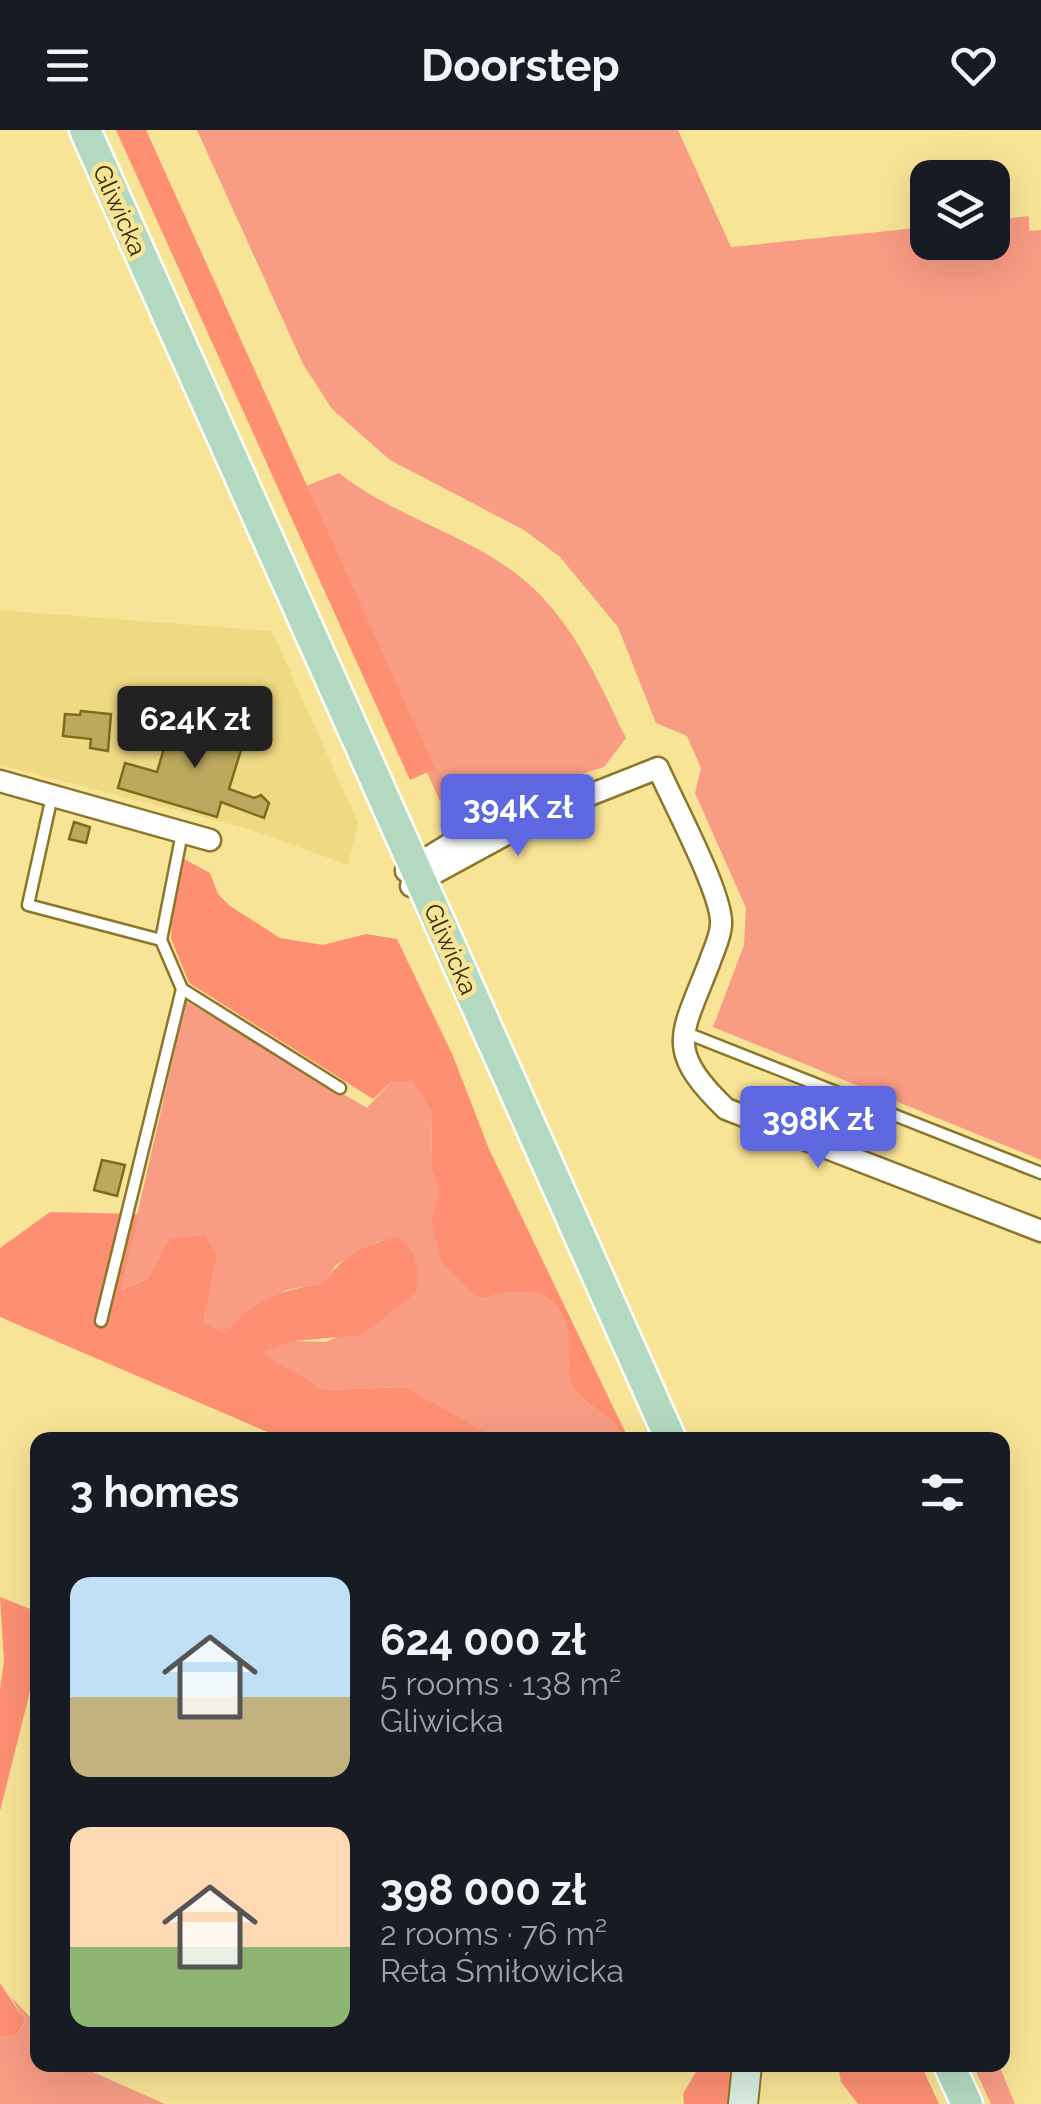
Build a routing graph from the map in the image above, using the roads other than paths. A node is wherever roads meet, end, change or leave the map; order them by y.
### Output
1 (85, 130) edge
2 (0, 781) edge
3 (52, 796) junction
4 (182, 832) junction
5 (210, 840) dead end
6 (413, 876) junction
7 (161, 940) junction
8 (182, 989) junction
9 (683, 1032) junction
10 (340, 1088) dead end
11 (1041, 1173) edge
12 (1041, 1231) edge
13 (101, 1321) dead end
14 (666, 1432) edge
15 (746, 2072) edge
16 (952, 2072) edge
17 (743, 2104) edge
18 (966, 2104) edge

1 - 6 main road, Gliwicka
2 - 3 street
3 - 4 street
3 - 7 lane
4 - 5 street
4 - 7 lane
6 - 9 street
6 - 14 main road, Gliwicka
7 - 8 lane
8 - 10 lane
8 - 13 lane
9 - 11 lane
9 - 12 street
15 - 17 street
16 - 18 main road

